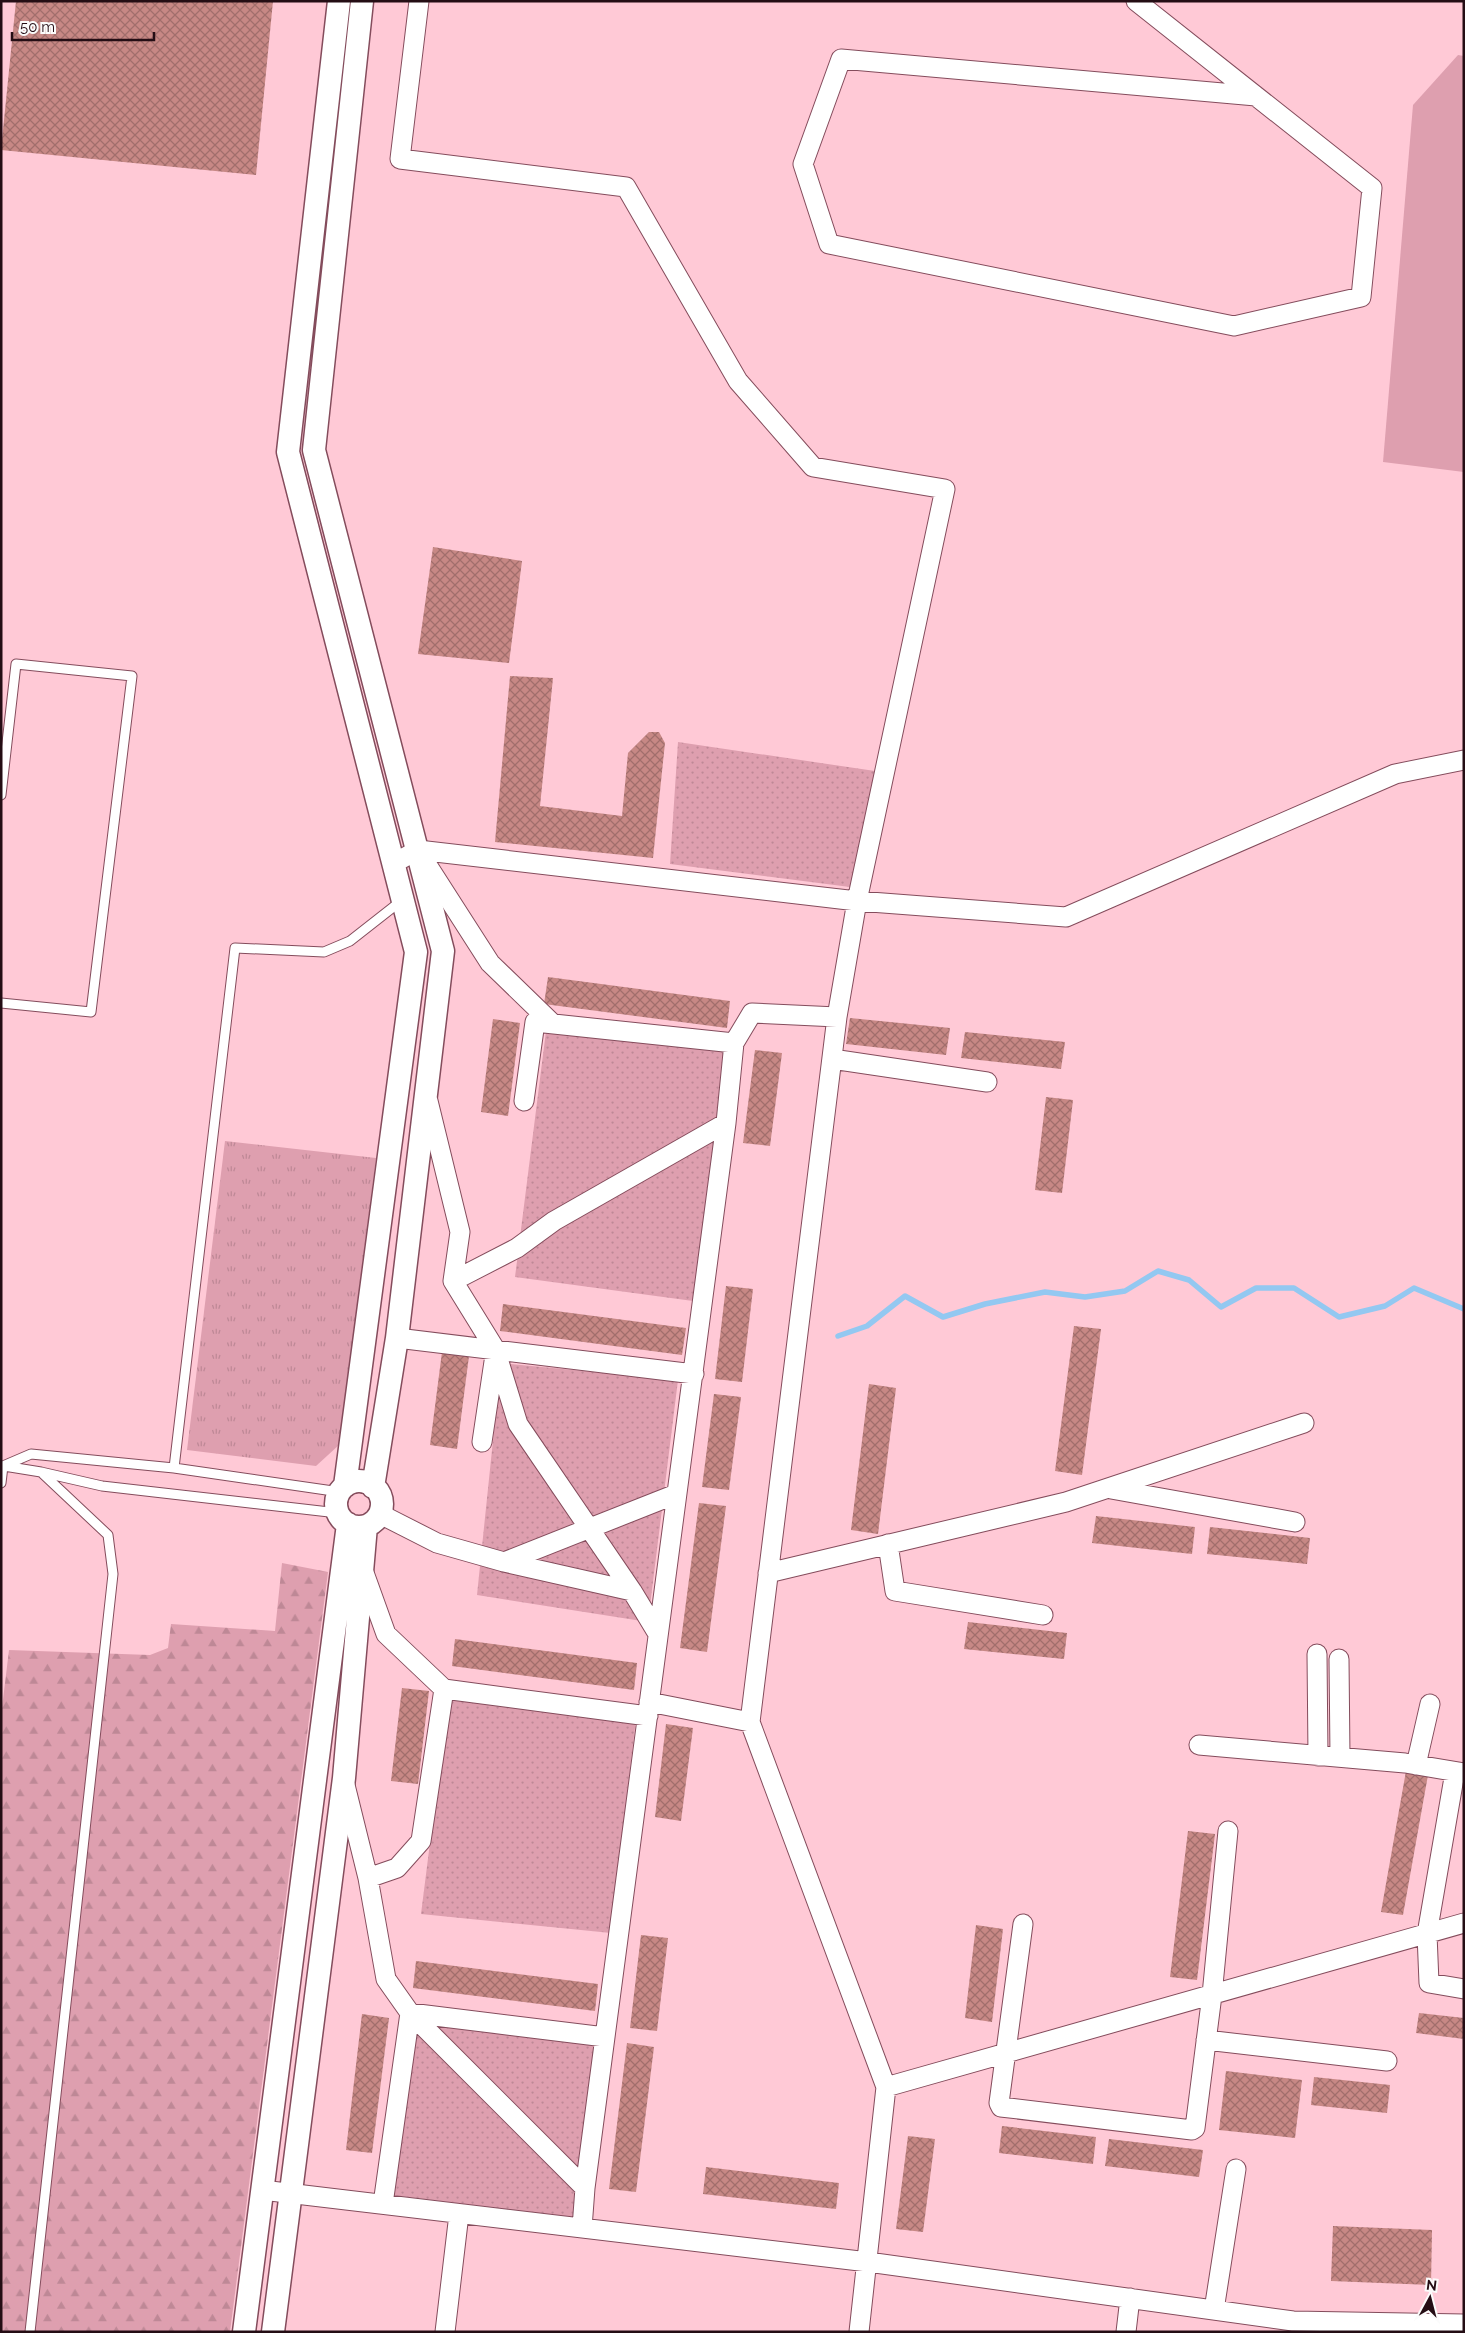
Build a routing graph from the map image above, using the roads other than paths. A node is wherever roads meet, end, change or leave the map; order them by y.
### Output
1 (339, 1) edge
2 (362, 1) edge
3 (418, 1) edge
4 (1136, 1) edge
5 (1256, 96) junction
6 (1464, 760) edge
7 (1, 795) edge
8 (418, 850) junction
9 (394, 863) junction
10 (403, 900) junction
11 (856, 901) junction
12 (1, 1003) edge
13 (837, 1017) junction
14 (552, 1023) junction
15 (734, 1043) junction
16 (832, 1060) junction
17 (987, 1082) dead end
18 (426, 1090) junction
19 (524, 1101) dead end
20 (726, 1123) junction
21 (453, 1281) junction
22 (370, 1299) junction
23 (401, 1304) junction
24 (397, 1338) junction
25 (495, 1349) junction
26 (694, 1374) junction
27 (1304, 1423) dead end
28 (482, 1442) dead end
29 (2, 1466) edge
30 (174, 1468) junction
31 (41, 1472) junction
32 (1, 1483) edge
33 (1108, 1488) junction
34 (676, 1494) junction
35 (353, 1509) junction
36 (1295, 1522) dead end
37 (590, 1529) junction
38 (888, 1544) junction
39 (504, 1562) junction
40 (362, 1569) junction
41 (768, 1573) junction
42 (632, 1591) junction
43 (1043, 1615) dead end
44 (658, 1634) junction
45 (1316, 1654) dead end
46 (1339, 1659) dead end
47 (444, 1689) junction
48 (1430, 1704) dead end
49 (649, 1709) junction
50 (750, 1722) junction
51 (1200, 1746) dead end
52 (1318, 1756) junction
53 (1340, 1757) junction
54 (1416, 1765) junction
55 (1459, 1772) edge
56 (344, 1778) junction
57 (1228, 1831) dead end
58 (368, 1878) junction
59 (1464, 1923) edge
60 (1023, 1924) dead end
61 (1427, 1934) junction
62 (1464, 1989) edge
63 (1212, 1995) junction
64 (410, 2013) junction
65 (605, 2037) junction
66 (1206, 2040) junction
67 (1005, 2054) junction
68 (1387, 2062) dead end
69 (886, 2087) junction
70 (1236, 2169) dead end
71 (585, 2188) junction
72 (262, 2190) junction
73 (291, 2194) junction
74 (383, 2204) junction
75 (459, 2214) junction
76 (582, 2228) junction
77 (868, 2262) junction
78 (1130, 2298) junction
79 (1214, 2310) junction
80 (1464, 2324) edge
81 (1292, 2326) edge
82 (30, 2332) edge
83 (244, 2332) edge
84 (273, 2332) edge
85 (445, 2332) edge
86 (859, 2332) edge
87 (1126, 2332) edge

1 - 9 street
2 - 8 street
3 - 11 street
4 - 5 street
5 - 5 street
6 - 11 street
7 - 12 lane
8 - 9 street
8 - 11 street
8 - 14 street
8 - 18 street
9 - 10 street
10 - 22 street
10 - 30 lane
11 - 13 street
13 - 15 street
13 - 16 street
14 - 15 street
14 - 19 street
15 - 20 street
16 - 17 street
16 - 41 street
18 - 21 street
18 - 23 street
20 - 21 street
20 - 26 street
21 - 25 street
22 - 23 street
22 - 35 street
23 - 24 street
24 - 25 street
24 - 35 street
25 - 26 street
25 - 28 street
25 - 37 street
26 - 34 street
27 - 33 street
29 - 30 lane
29 - 31 lane
29 - 32 lane
30 - 35 lane
31 - 35 lane
31 - 82 lane
33 - 36 street
33 - 38 street
34 - 37 street
34 - 44 street
35 - 39 street
35 - 40 street
35 - 72 street
37 - 39 street
37 - 42 street
38 - 41 street
38 - 43 street
39 - 42 street
40 - 47 street
40 - 56 street
41 - 50 street
42 - 44 street
44 - 49 street
45 - 52 street
46 - 53 street
47 - 49 street
47 - 58 street
48 - 54 street
49 - 50 street
49 - 65 street
50 - 69 street
51 - 52 street
52 - 53 street
53 - 54 street
54 - 55 street
55 - 61 street
56 - 58 street
56 - 73 street
57 - 63 street
58 - 64 street
59 - 61 street
60 - 67 street
61 - 62 street
61 - 63 street
63 - 66 street
63 - 67 street
64 - 65 street
64 - 71 street
64 - 74 street
65 - 71 street
66 - 67 street
66 - 68 street
67 - 69 street
69 - 77 street
70 - 79 street
71 - 76 street
72 - 73 street
72 - 83 street
73 - 74 street
73 - 84 street
74 - 75 street
75 - 76 street
75 - 85 street
76 - 77 street
77 - 78 street
77 - 86 street
78 - 79 street
78 - 87 street
79 - 81 street
80 - 81 street

